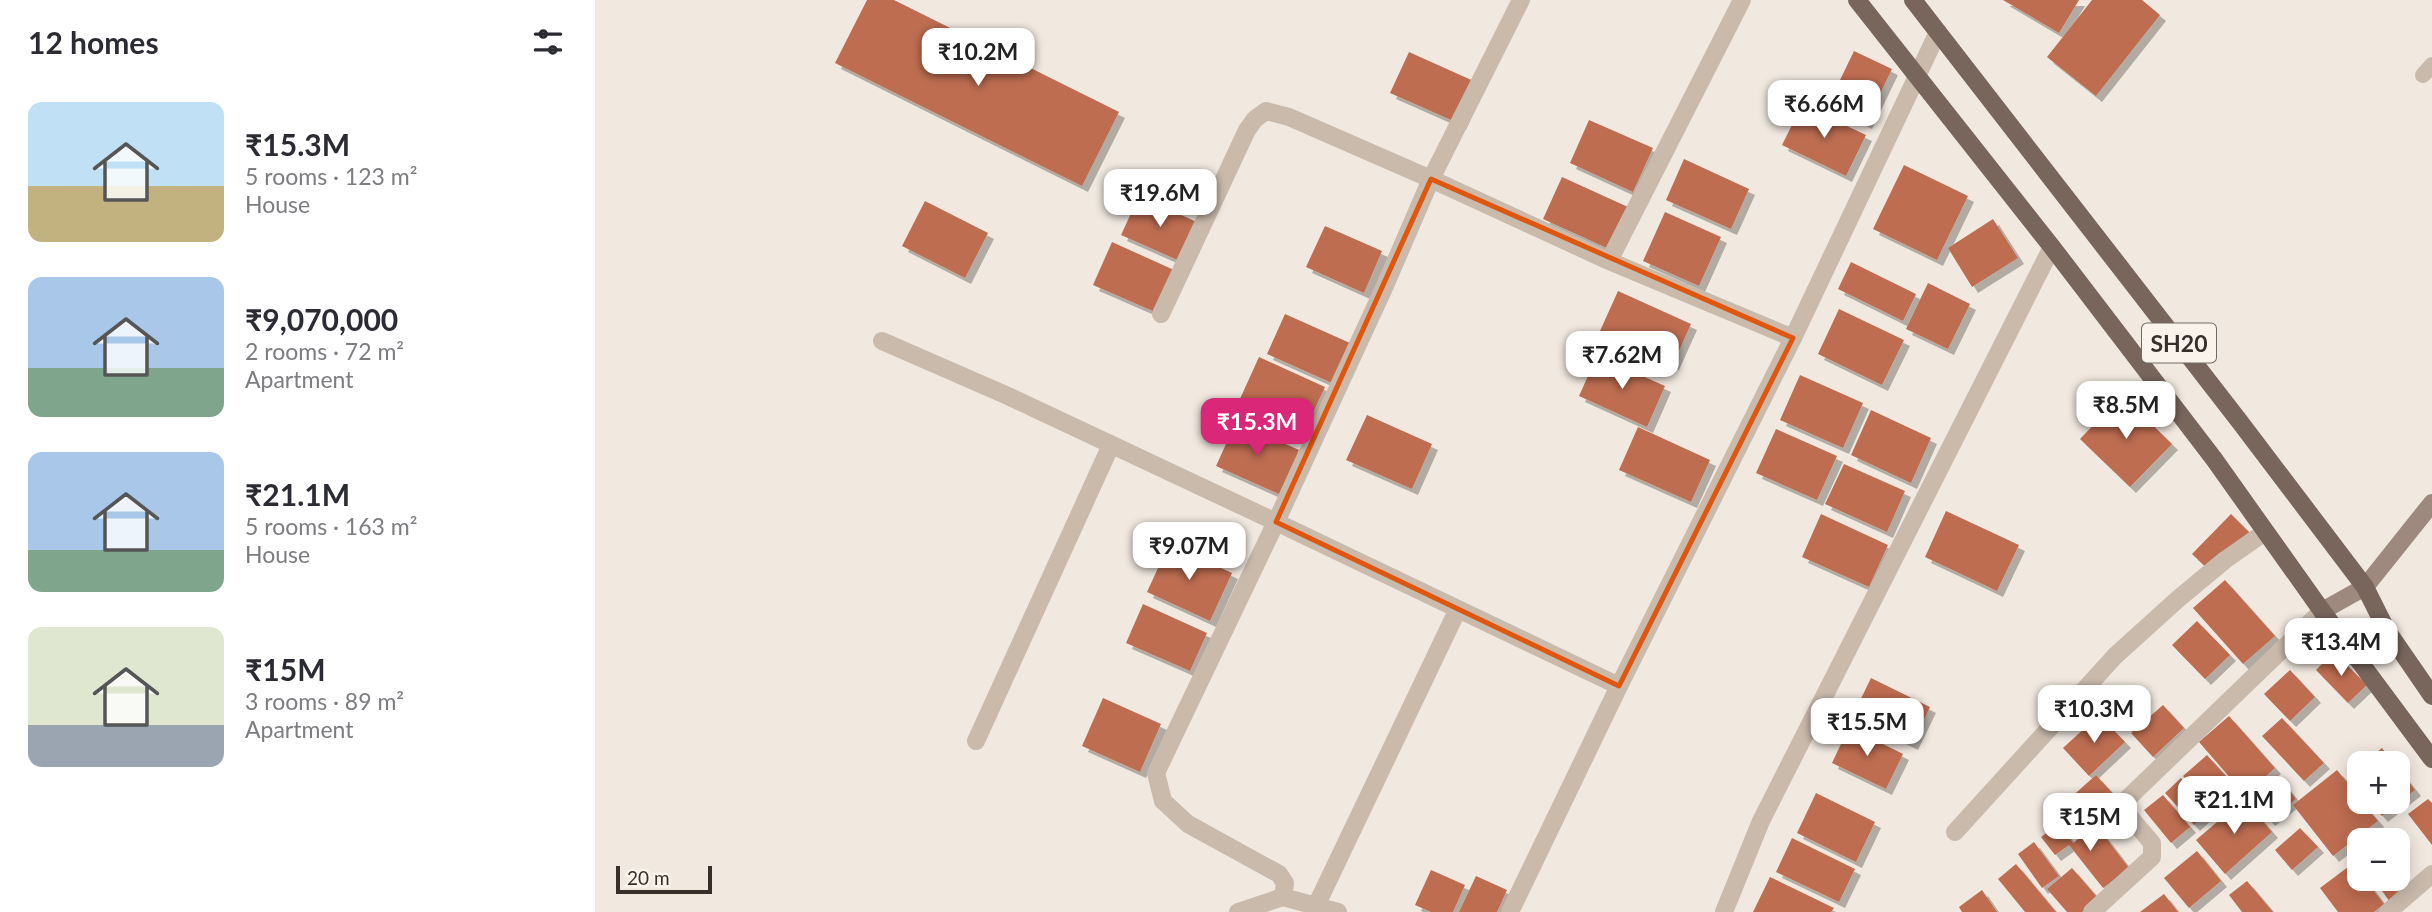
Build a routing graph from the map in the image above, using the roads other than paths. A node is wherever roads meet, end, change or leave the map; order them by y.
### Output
1 (1521, 0) edge
2 (1741, 0) edge
3 (1857, 0) edge
4 (1913, 0) edge
5 (1938, 32) junction
6 (1918, 75) junction
7 (1431, 179) junction
8 (2052, 247) junction
9 (1609, 261) junction
10 (1161, 314) dead end
11 (1793, 338) junction
12 (882, 341) dead end
13 (1111, 445) junction
14 (2432, 503) edge
15 (1276, 522) junction
16 (2265, 532) junction
17 (2365, 587) junction
18 (1458, 609) junction
19 (2322, 611) junction
20 (1619, 686) junction
21 (2432, 696) edge
22 (976, 741) dead end
23 (2432, 759) edge
24 (1955, 832) dead end
25 (2432, 874) edge
26 (1283, 897) junction
27 (1316, 906) junction
28 (1238, 912) edge
29 (1338, 912) edge
30 (1510, 912) edge
31 (1724, 912) edge
32 (2092, 912) edge
33 (2388, 912) edge

1 - 7 street
2 - 9 street
3 - 6 main road, SH20
4 - 5 main road, SH20
5 - 6 street
5 - 17 main road, SH20
6 - 8 main road, SH20
6 - 11 street
7 - 9 street
7 - 10 street
7 - 15 street
8 - 16 main road, SH20
8 - 31 street
9 - 11 street
11 - 20 street
12 - 13 street
13 - 15 street
13 - 22 street
14 - 17 street
15 - 18 street
15 - 26 street
16 - 19 main road, SH20
16 - 24 street
17 - 19 street
17 - 21 main road, SH20
18 - 20 street
18 - 27 street
19 - 23 main road, SH20
19 - 32 street
20 - 30 street
25 - 33 street
26 - 27 street
26 - 28 street
27 - 29 street

